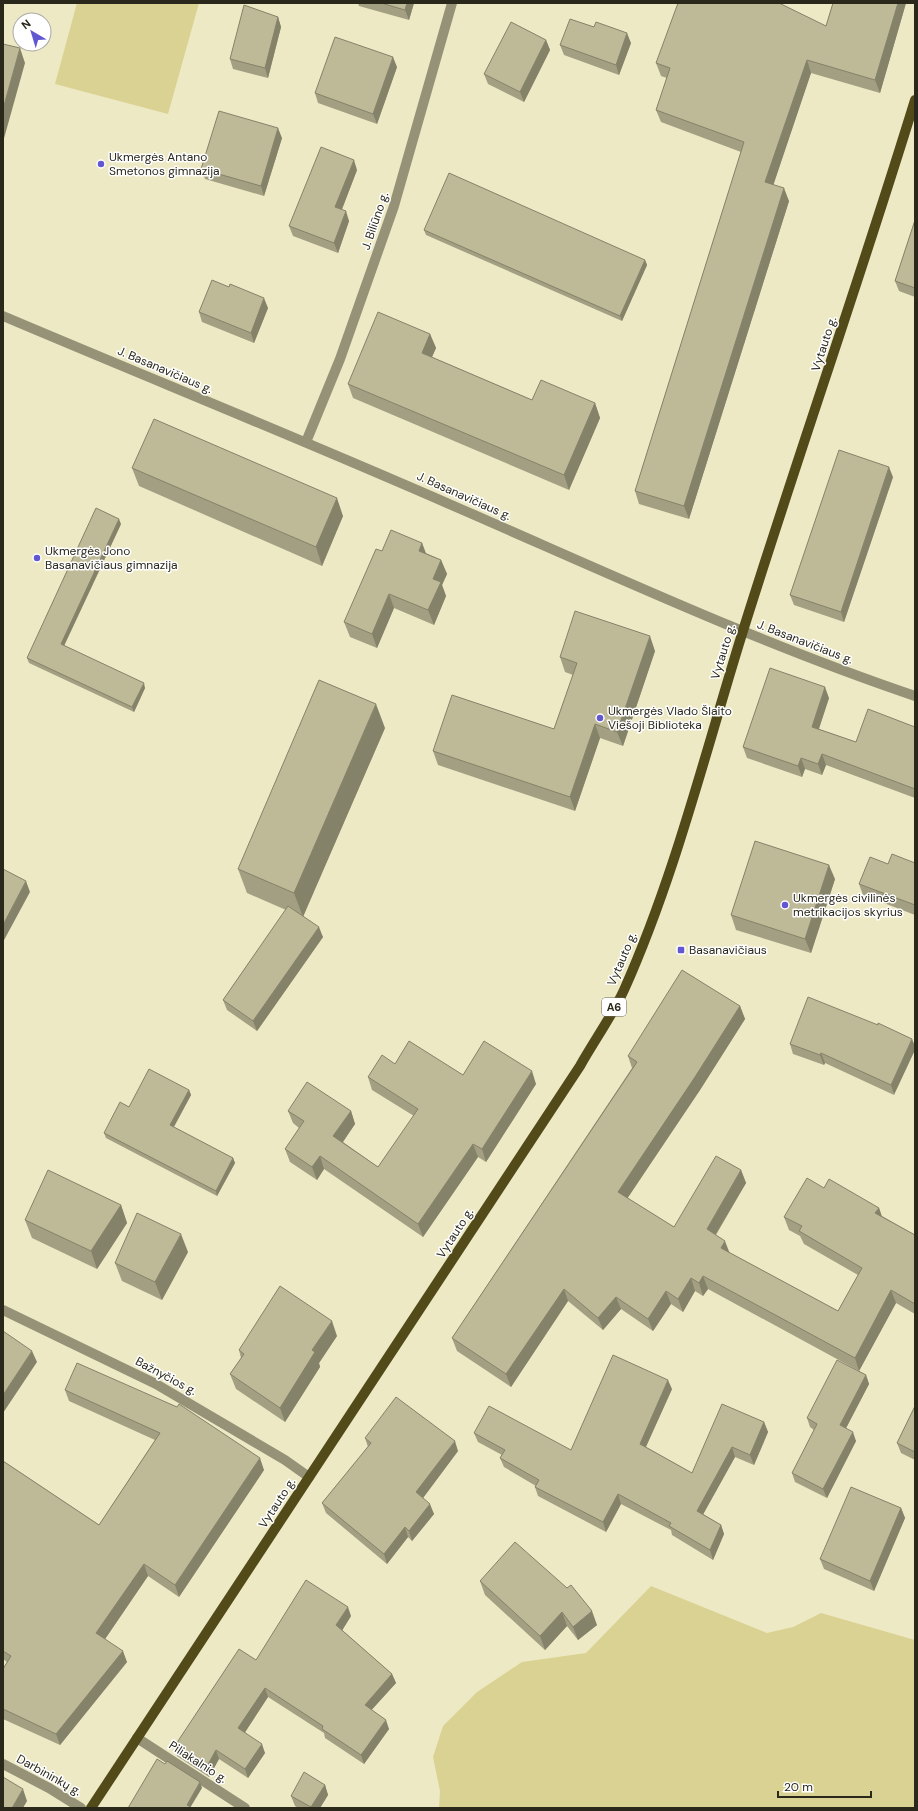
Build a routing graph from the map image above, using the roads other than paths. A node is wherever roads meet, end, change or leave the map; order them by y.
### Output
1 (452, 3) edge
2 (915, 100) edge
3 (3, 316) edge
4 (306, 442) junction
5 (743, 632) junction
6 (915, 696) edge
7 (3, 1310) edge
8 (309, 1477) junction
9 (137, 1738) junction
10 (3, 1764) edge
11 (81, 1808) edge
12 (91, 1808) edge
13 (245, 1808) edge

1 - 4 street, J. Biliūno g.
2 - 5 main road, Vytauto g. / A6
3 - 4 street, J. Basanavičiaus g.
4 - 5 street, J. Basanavičiaus g.
5 - 6 street, J. Basanavičiaus g.
5 - 8 main road, Vytauto g. / A6
7 - 8 street, Bažnyčios g.
8 - 9 main road, Vytauto g. / A6
9 - 12 main road, Vytauto g. / A6
9 - 13 street, Piliakalnio g.
10 - 11 street, Darbininkų g.

